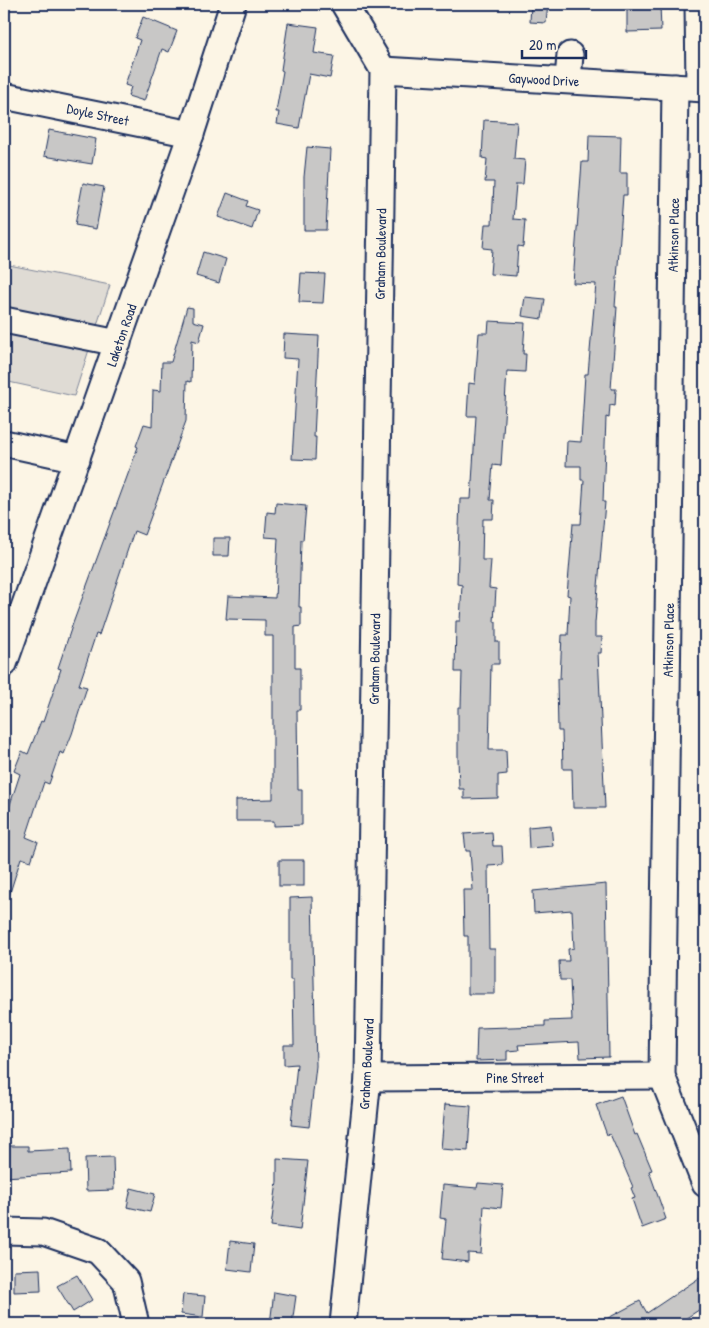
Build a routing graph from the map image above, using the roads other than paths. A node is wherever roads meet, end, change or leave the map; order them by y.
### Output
1 (233, 4) edge
2 (344, 4) edge
3 (698, 4) edge
4 (570, 55) dead end
5 (383, 70) junction
6 (568, 80) junction
7 (693, 88) edge
8 (4, 96) edge
9 (191, 134) junction
10 (4, 320) edge
11 (118, 343) junction
12 (4, 443) edge
13 (77, 459) junction
14 (4, 664) edge
15 (662, 1076) junction
16 (368, 1078) junction
17 (705, 1184) edge
18 (4, 1231) edge
19 (136, 1324) edge
20 (343, 1324) edge

1 - 9 street, Laketon Road
2 - 5 street
3 - 7 street, Atkinson Place
4 - 6 street
5 - 6 street, Gaywood Drive
5 - 16 street, Graham Boulevard
6 - 7 street, Gaywood Drive
7 - 15 street, Atkinson Place
8 - 9 street, Doyle Street
9 - 11 street, Laketon Road
10 - 11 street
11 - 13 street, Laketon Road
12 - 13 street
13 - 14 street, Laketon Road
15 - 16 street, Pine Street
15 - 17 street, Atkinson Place
16 - 20 street, Graham Boulevard
18 - 19 street

